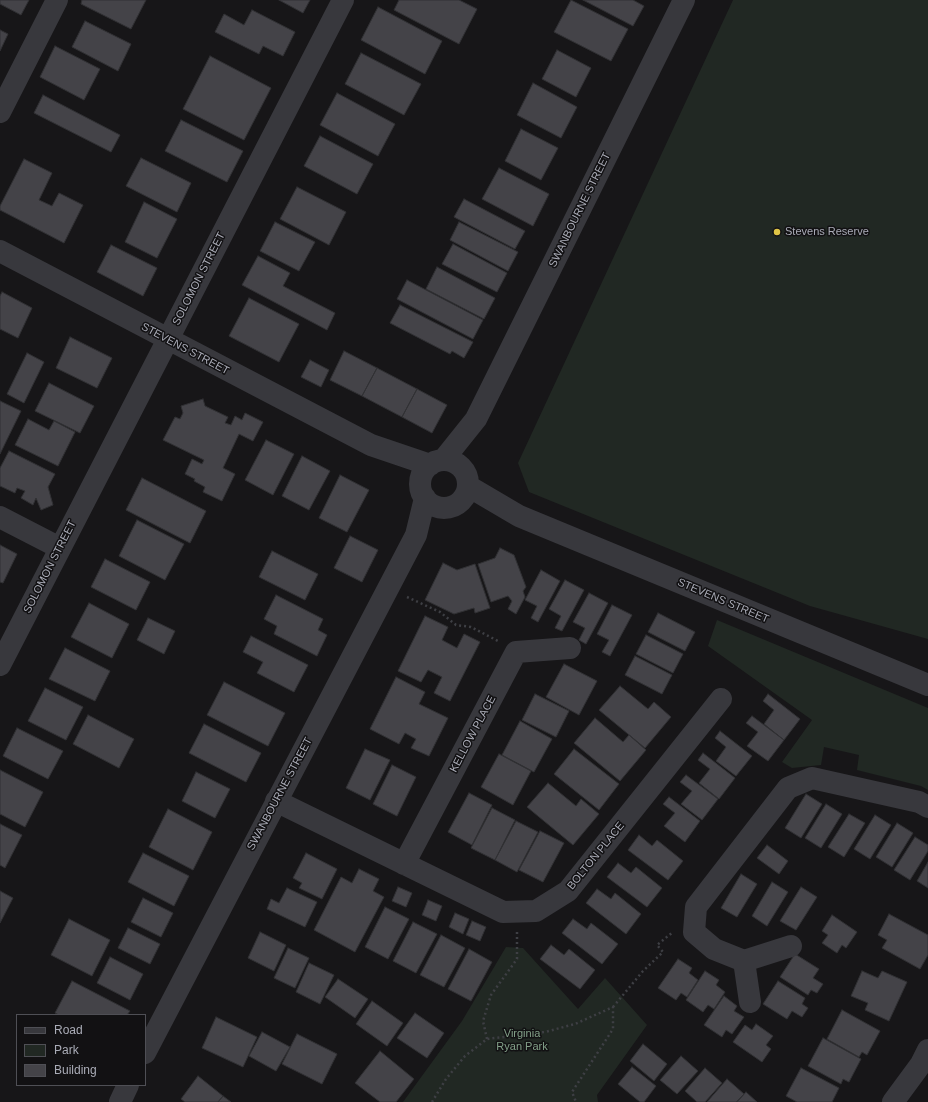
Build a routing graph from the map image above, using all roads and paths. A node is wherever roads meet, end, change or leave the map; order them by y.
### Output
1 (57, 0) edge
2 (343, 0) edge
3 (684, 0) edge
4 (0, 112) edge
5 (0, 251) edge
6 (168, 340) junction
7 (476, 419) junction
8 (371, 445) junction
9 (437, 462) junction
10 (423, 492) junction
11 (460, 492) junction
12 (0, 517) edge
13 (416, 535) junction
14 (60, 548) junction
15 (400, 594) dead end
16 (570, 648) dead end
17 (516, 652) junction
18 (0, 665) edge
19 (928, 685) edge
20 (721, 699) dead end
21 (276, 801) junction
22 (928, 807) edge
23 (404, 864) junction
24 (517, 912) junction
25 (695, 913) junction
26 (791, 946) dead end
27 (744, 961) junction
28 (750, 1002) dead end
29 (613, 1007) junction
30 (487, 1039) junction
31 (928, 1050) edge
32 (146, 1051) edge
33 (128, 1086) edge
34 (120, 1102) edge
35 (432, 1102) edge
36 (576, 1102) edge
37 (893, 1102) edge

1 - 4 street
2 - 6 street, SOLOMON STREET
3 - 7 street, SWANBOURNE STREET
5 - 6 street, STEVENS STREET
6 - 8 street, STEVENS STREET
6 - 14 street, SOLOMON STREET
7 - 9 street, SWANBOURNE STREET
7 - 11 street, SWANBOURNE STREET
8 - 9 street, STEVENS STREET
8 - 10 street, STEVENS STREET
9 - 10 street
9 - 11 street, STEVENS STREET
10 - 11 street, STEVENS STREET
10 - 13 street, SWANBOURNE STREET
11 - 13 street, SWANBOURNE STREET
11 - 19 street, STEVENS STREET
12 - 14 street
13 - 21 street, SWANBOURNE STREET
14 - 18 street, SOLOMON STREET
15 - 17 path
16 - 17 street
17 - 23 street, KELLOW PLACE
20 - 24 street, BOLTON PLACE
21 - 23 street, BOLTON PLACE
21 - 32 street, SWANBOURNE STREET
22 - 25 street
23 - 24 street, BOLTON PLACE
24 - 30 path
25 - 27 street
25 - 29 path
26 - 27 street
27 - 28 street
29 - 30 path
29 - 36 path
30 - 35 path
31 - 37 street
33 - 34 street

